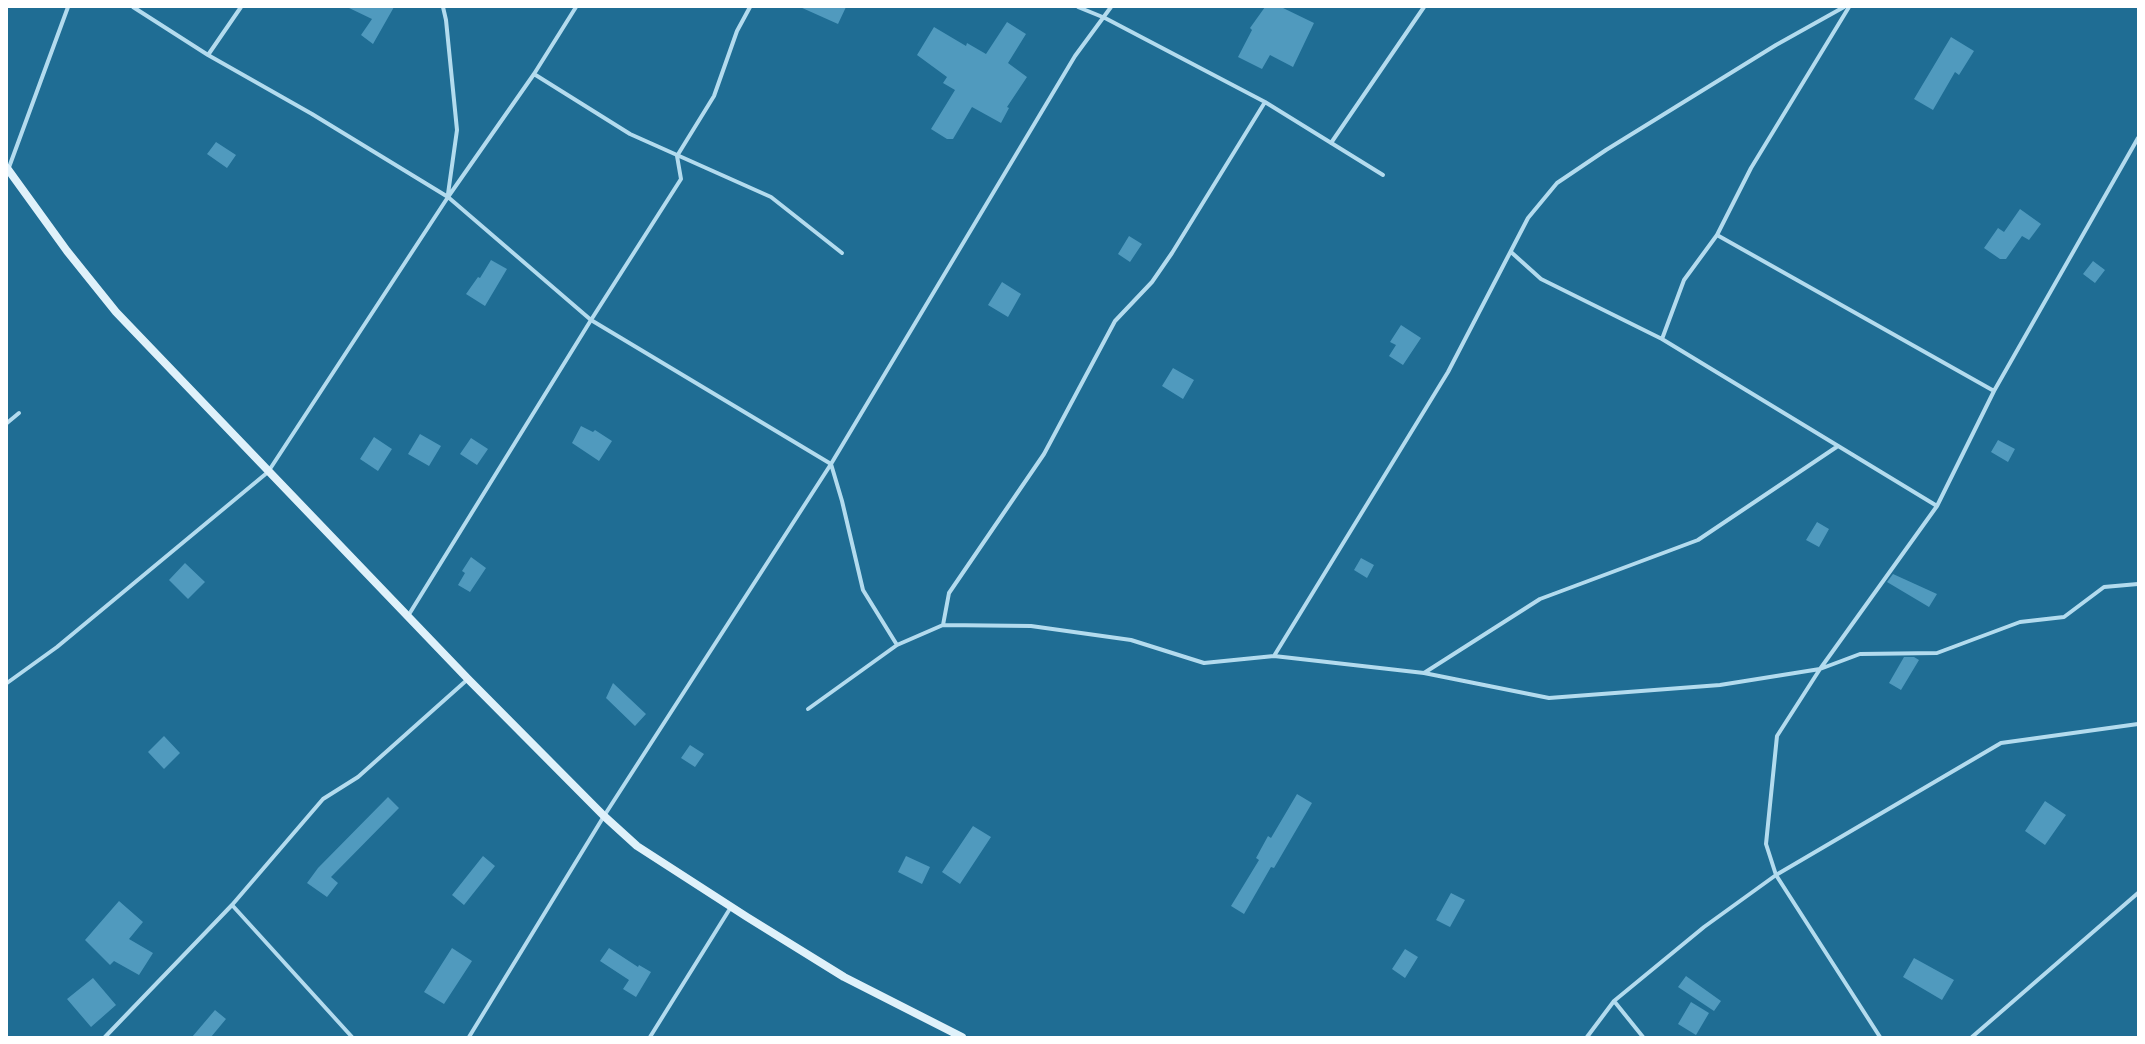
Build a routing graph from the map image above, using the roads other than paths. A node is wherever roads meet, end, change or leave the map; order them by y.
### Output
1 (68, 7) edge
2 (133, 7) edge
3 (241, 7) edge
4 (443, 7) edge
5 (576, 7) edge
6 (750, 7) edge
7 (1078, 7) edge
8 (1111, 7) edge
9 (1424, 7) edge
10 (1844, 7) edge
11 (1850, 7) edge
12 (1105, 18) junction
13 (208, 55) junction
14 (534, 74) junction
15 (1265, 102) junction
16 (2138, 138) edge
17 (1331, 143) junction
18 (677, 156) junction
19 (8, 169) edge
20 (1383, 175) dead end
21 (448, 197) junction
22 (1717, 235) junction
23 (1511, 252) junction
24 (842, 253) dead end
25 (591, 320) junction
26 (1662, 339) junction
27 (1994, 391) junction
28 (19, 413) dead end
29 (7, 423) edge
30 (1838, 446) junction
31 (831, 464) junction
32 (268, 472) junction
33 (1937, 506) junction
34 (2138, 584) edge
35 (408, 616) junction
36 (943, 625) junction
37 (897, 644) junction
38 (1274, 656) junction
39 (1820, 669) junction
40 (1424, 673) junction
41 (468, 679) junction
42 (7, 683) edge
43 (808, 709) dead end
44 (2138, 724) edge
45 (604, 816) junction
46 (1776, 876) junction
47 (2138, 893) edge
48 (232, 905) junction
49 (731, 908) junction
50 (1614, 1001) junction
51 (105, 1037) edge
52 (352, 1037) edge
53 (469, 1037) edge
54 (650, 1037) edge
55 (962, 1037) edge
56 (1587, 1037) edge
57 (1643, 1037) edge
58 (1880, 1037) edge
59 (1972, 1037) edge

1 - 19 street
2 - 13 street
3 - 13 street
4 - 21 street
5 - 14 street
6 - 18 street
7 - 12 street
8 - 12 street
9 - 17 street
10 - 23 street
11 - 22 street
12 - 15 street
12 - 31 street
13 - 21 street
14 - 18 street
14 - 21 street
15 - 17 street
15 - 36 street
16 - 27 street
17 - 20 street
18 - 24 street
18 - 25 street
19 - 32 main road
21 - 25 street
21 - 32 street
22 - 26 street
22 - 27 street
23 - 26 street
23 - 38 street
25 - 31 street
25 - 35 street
26 - 30 street
27 - 33 street
28 - 29 street
30 - 33 street
30 - 40 street
31 - 37 street
31 - 45 street
32 - 35 main road
32 - 42 street
33 - 39 street
34 - 39 street
35 - 41 main road
36 - 37 street
36 - 38 street
37 - 43 street
38 - 40 street
39 - 40 street
39 - 46 street
41 - 45 main road
41 - 48 street
44 - 46 street
45 - 49 main road
45 - 53 street
46 - 50 street
46 - 58 street
47 - 59 street
48 - 51 street
48 - 52 street
49 - 54 street
49 - 55 main road
50 - 56 street
50 - 57 street

